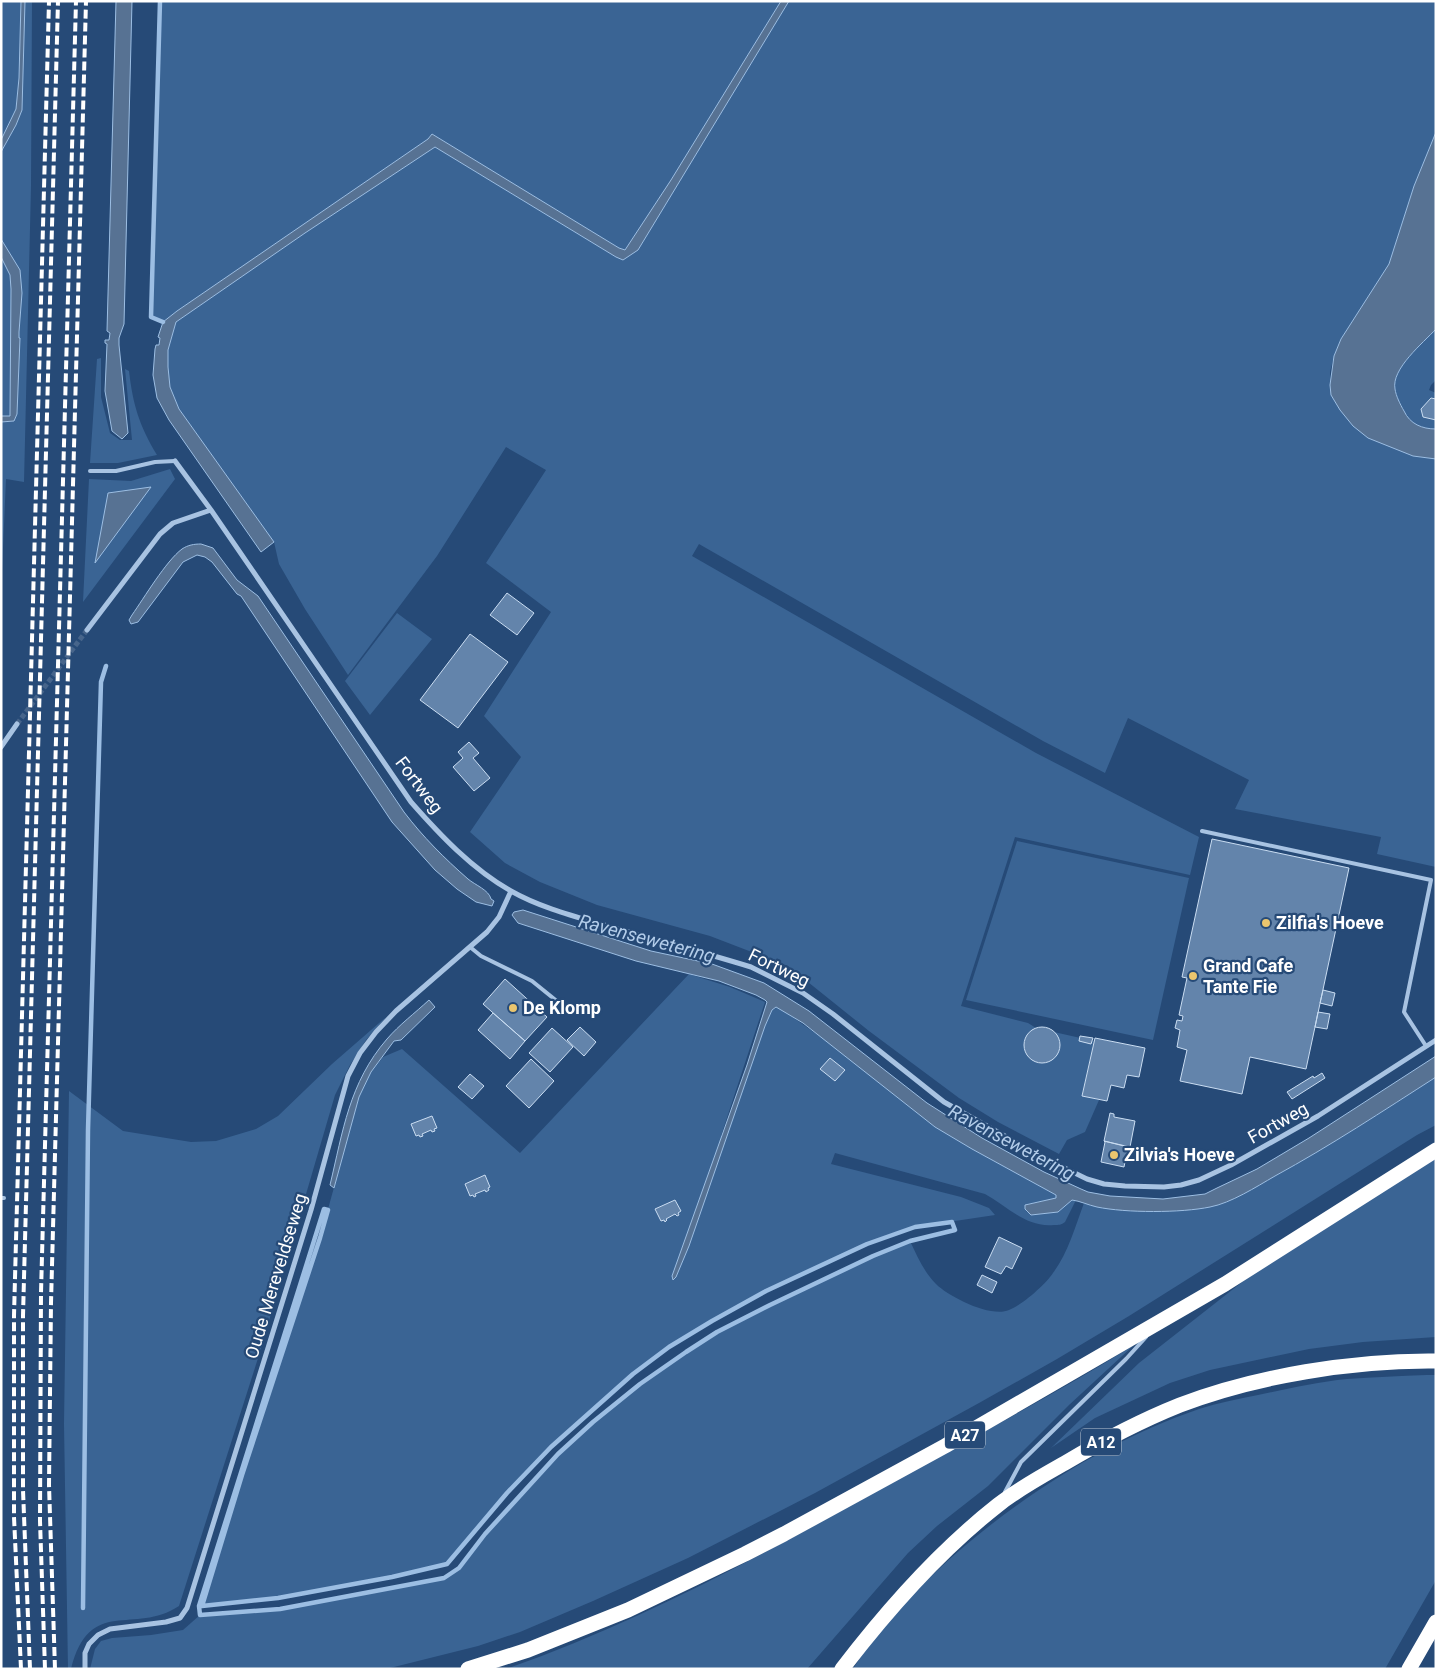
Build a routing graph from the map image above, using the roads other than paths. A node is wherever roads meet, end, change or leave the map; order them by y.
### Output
1 (175, 461) joint
2 (90, 471) dead end
3 (211, 510) junction
4 (87, 630) tunnel mouth
5 (17, 724) tunnel mouth
6 (1, 747) edge
7 (1202, 831) dead end
8 (511, 891) junction
9 (470, 947) junction
10 (558, 1002) dead end
11 (1436, 1040) edge
12 (1426, 1046) junction
13 (1436, 1150) edge
14 (1160, 1320) junction
15 (1436, 1361) edge
16 (999, 1504) junction
17 (1436, 1622) edge
18 (85, 1669) edge
19 (468, 1669) edge
20 (842, 1669) edge
21 (1409, 1669) edge

1 - 2 lane
1 - 3 street, Fortweg
3 - 4 street
3 - 8 street, Fortweg
5 - 6 street
7 - 12 lane
8 - 9 street, Oude Mereveldseweg
8 - 12 street, Fortweg
9 - 10 lane
9 - 18 street, Oude Mereveldseweg
11 - 12 street, Fortweg
13 - 14 highway, A27
14 - 16 lane
14 - 19 highway, A27
15 - 16 highway, A12
16 - 20 highway, A12
17 - 21 highway

